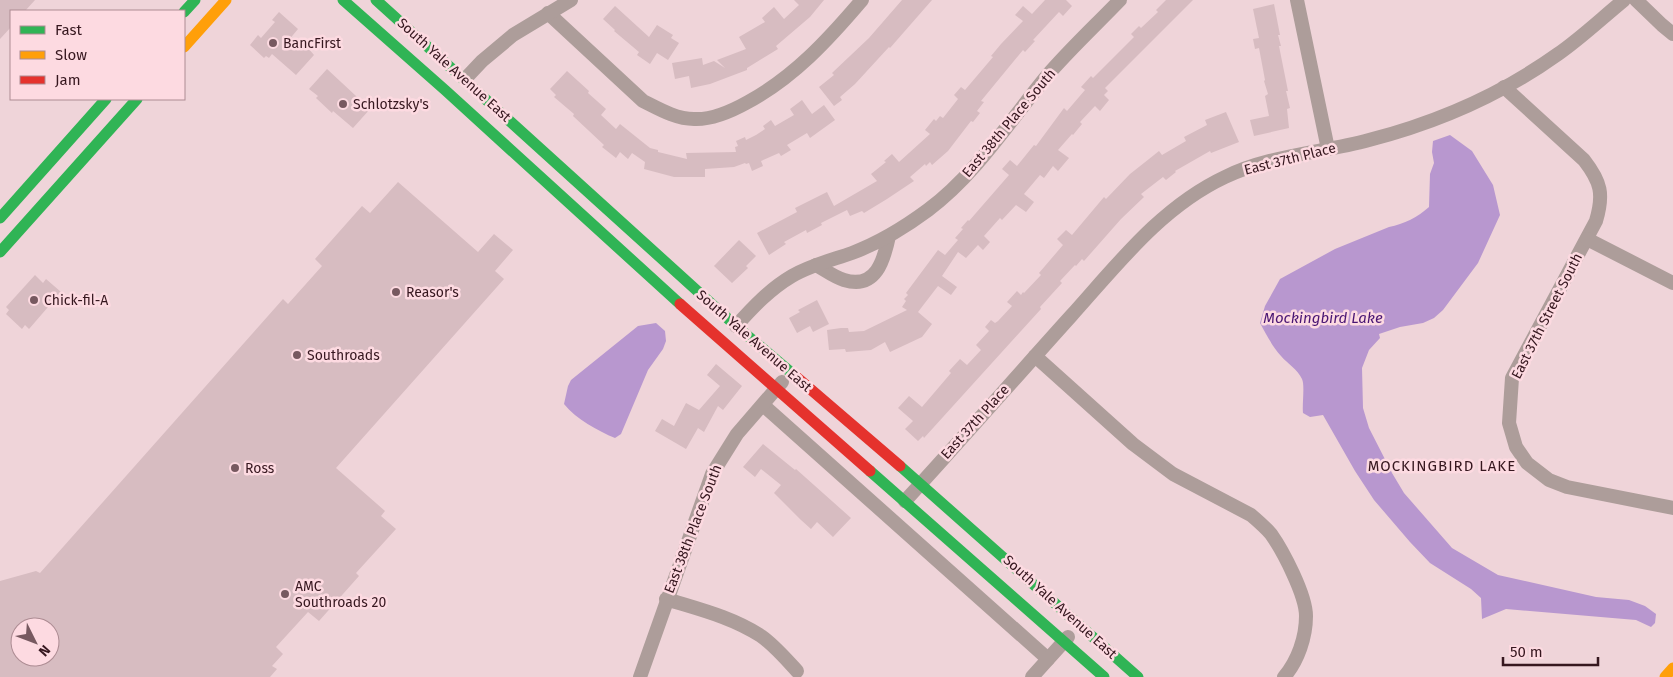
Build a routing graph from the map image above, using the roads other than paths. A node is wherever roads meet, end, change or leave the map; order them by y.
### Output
1 (195, 0) edge
2 (226, 0) edge
3 (343, 0) edge
4 (376, 0) edge
5 (571, 0) edge
6 (862, 0) edge
7 (1120, 0) edge
8 (1298, 0) edge
9 (1624, 0) edge
10 (1636, 0) edge
11 (185, 11) edge
12 (548, 13) junction
13 (1673, 34) edge
14 (185, 46) edge
15 (465, 79) junction
16 (1504, 87) junction
17 (105, 100) edge
18 (136, 100) edge
19 (1328, 149) junction
20 (26, 189) junction
21 (12, 204) junction
22 (43, 204) junction
23 (31, 217) junction
24 (0, 218) edge
25 (889, 236) junction
26 (1587, 239) junction
27 (0, 252) edge
28 (816, 265) junction
29 (1673, 283) edge
30 (736, 326) junction
31 (1035, 356) junction
32 (790, 372) junction
33 (776, 389) junction
34 (763, 405) junction
35 (921, 484) junction
36 (905, 501) junction
37 (1673, 508) edge
38 (666, 599) junction
39 (1079, 625) junction
40 (1064, 642) junction
41 (1048, 659) junction
42 (1673, 668) edge
43 (798, 670) dead end
44 (640, 677) edge
45 (1032, 677) edge
46 (1104, 677) edge
47 (1138, 677) edge
48 (1284, 677) edge
49 (1665, 677) edge

1 - 11 main road
2 - 14 main road
3 - 33 main road, South Yale Avenue East
4 - 15 main road, South Yale Avenue East
5 - 12 street
6 - 12 street
7 - 25 street, East 38th Place South
8 - 19 street
9 - 16 street, East 37th Place
10 - 13 street
12 - 15 street
15 - 30 main road, South Yale Avenue East
16 - 19 street, East 37th Place
16 - 26 street, East 37th Street South
17 - 20 main road
18 - 22 main road
19 - 31 street, East 37th Place
20 - 21 main road
20 - 22 main road
21 - 23 main road
21 - 24 main road
22 - 23 main road
23 - 27 main road
25 - 28 street, East 38th Place South
25 - 28 street
26 - 29 street
26 - 37 street, East 37th Street South
28 - 30 street, East 38th Place South
30 - 32 main road, South Yale Avenue East
31 - 35 street, East 37th Place
31 - 48 street
32 - 33 street, East 38th Place South
32 - 35 main road, South Yale Avenue East
33 - 34 street, East 38th Place South
33 - 36 main road, South Yale Avenue East
34 - 38 street, East 38th Place South
34 - 41 street
35 - 36 street, East 37th Place
35 - 39 main road, South Yale Avenue East
36 - 40 main road, South Yale Avenue East
38 - 43 street
38 - 44 street, East 38th Place South
39 - 40 street
39 - 47 main road, South Yale Avenue East
40 - 41 street
40 - 46 main road, South Yale Avenue East
41 - 45 street
42 - 49 main road

